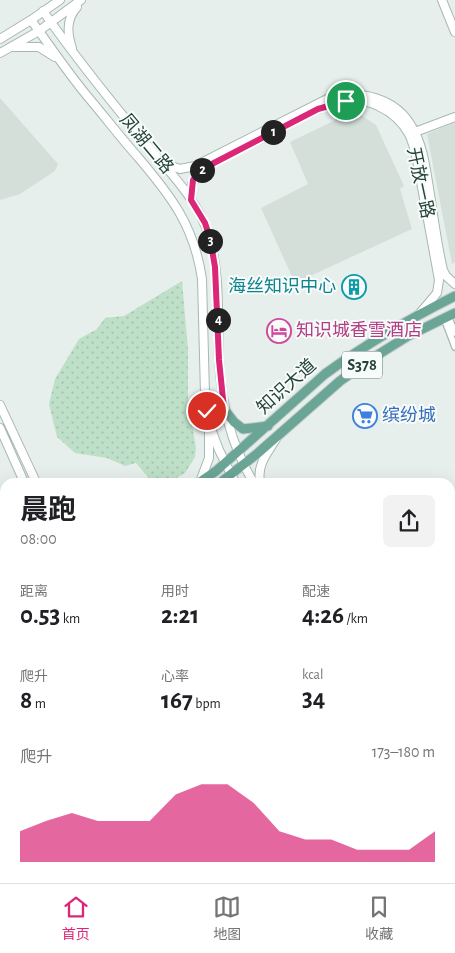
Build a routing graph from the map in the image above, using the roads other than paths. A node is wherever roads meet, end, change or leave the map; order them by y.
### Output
1 (60, 0) edge
2 (82, 0) edge
3 (442, 0) edge
4 (43, 12) junction
5 (32, 20) junction
6 (51, 22) junction
7 (39, 31) junction
8 (455, 32) edge
9 (0, 38) edge
10 (10, 47) junction
11 (0, 53) edge
12 (74, 54) junction
13 (62, 64) junction
14 (455, 117) edge
15 (415, 132) junction
16 (164, 164) junction
17 (191, 200) junction
18 (455, 284) edge
19 (455, 296) edge
20 (419, 314) junction
21 (449, 316) edge
22 (455, 333) edge
23 (455, 347) edge
24 (0, 405) edge
25 (224, 409) junction
26 (207, 411) junction
27 (208, 421) junction
28 (269, 426) junction
29 (0, 428) edge
30 (280, 432) junction
31 (238, 452) junction
32 (225, 463) junction
33 (243, 465) junction
34 (22, 478) edge
35 (34, 478) edge
36 (201, 478) edge
37 (204, 478) edge
38 (232, 478) edge
39 (234, 478) edge
40 (251, 478) edge
41 (260, 478) edge

1 - 4 street
2 - 6 street
2 - 12 street
3 - 8 street
4 - 5 street
4 - 6 street, 凤湖二路
5 - 7 street, 凤湖二路
5 - 9 street
6 - 7 street
6 - 12 street, 凤湖二路
7 - 10 street
7 - 13 street, 凤湖二路
10 - 11 street
10 - 13 street
12 - 16 street, 凤湖二路
13 - 26 street, 凤湖二路
14 - 15 street
15 - 16 street, 开放一路
15 - 18 street, 开放一路
16 - 17 street, 凤湖二路
17 - 20 street, 开放一路
17 - 25 street, 凤湖二路
19 - 20 main road, 知识大道 / S378
20 - 28 main road, 知识大道 / S378
21 - 22 street
21 - 23 street
21 - 30 main road, 知识大道 / S378
24 - 35 street
25 - 26 street
25 - 28 main road
25 - 31 street, 凤湖二路
26 - 27 street, 凤湖二路
27 - 32 street, 凤湖二路
27 - 36 street
28 - 31 main road, 知识大道 / S378
29 - 34 street
30 - 33 main road, 知识大道 / S378
30 - 41 street
31 - 32 main road, 知识大道 / S378
31 - 33 street, 凤湖二路
32 - 37 main road, 知识大道 / S378
32 - 38 street, 凤湖二路
33 - 39 main road, 知识大道 / S378
33 - 40 street, 凤湖二路

